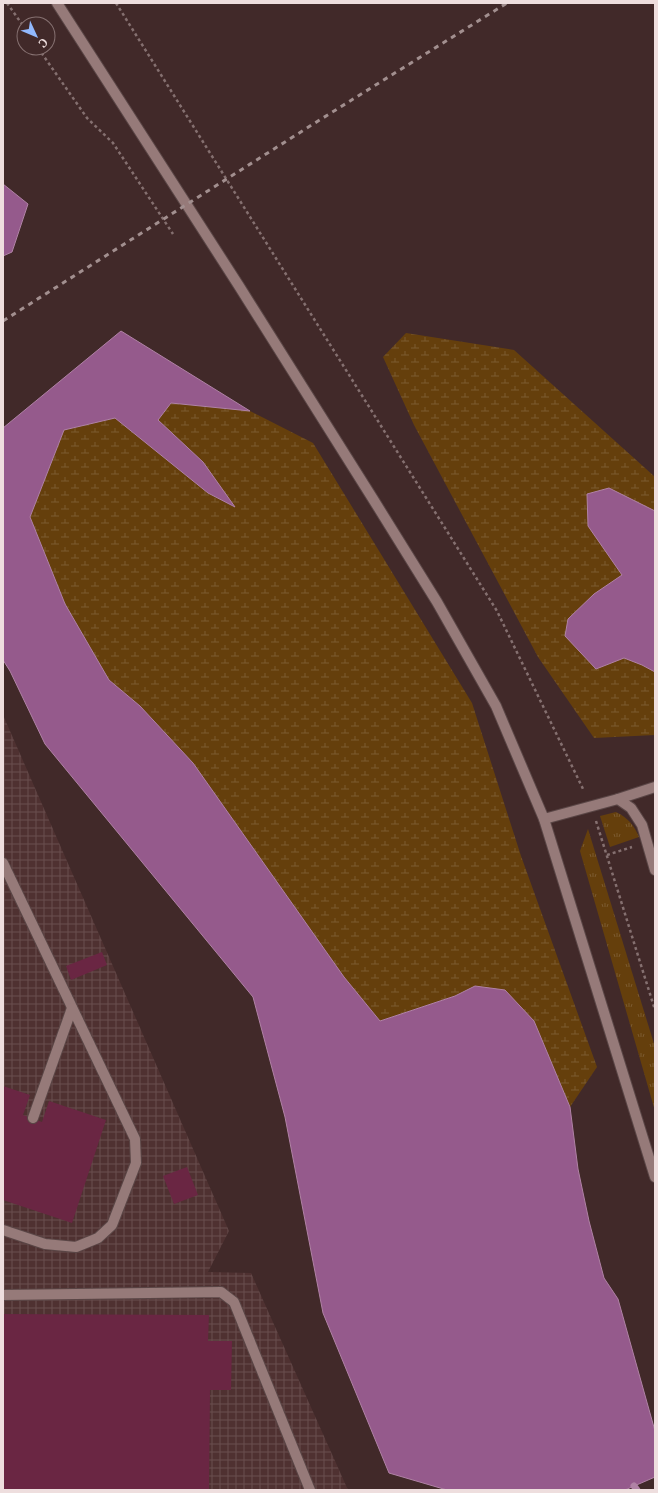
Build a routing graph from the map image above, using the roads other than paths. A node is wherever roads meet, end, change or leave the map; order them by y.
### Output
1 (57, 3) edge
2 (655, 787) edge
3 (618, 799) junction
4 (544, 819) junction
5 (3, 863) edge
6 (655, 870) edge
7 (72, 1008) junction
8 (33, 1118) dead end
9 (655, 1177) edge
10 (3, 1230) edge
11 (3, 1295) edge
12 (310, 1490) edge

1 - 4 main road
2 - 3 main road
3 - 4 main road
3 - 6 main road
4 - 9 main road
5 - 7 main road
7 - 8 main road
7 - 10 main road
11 - 12 main road

